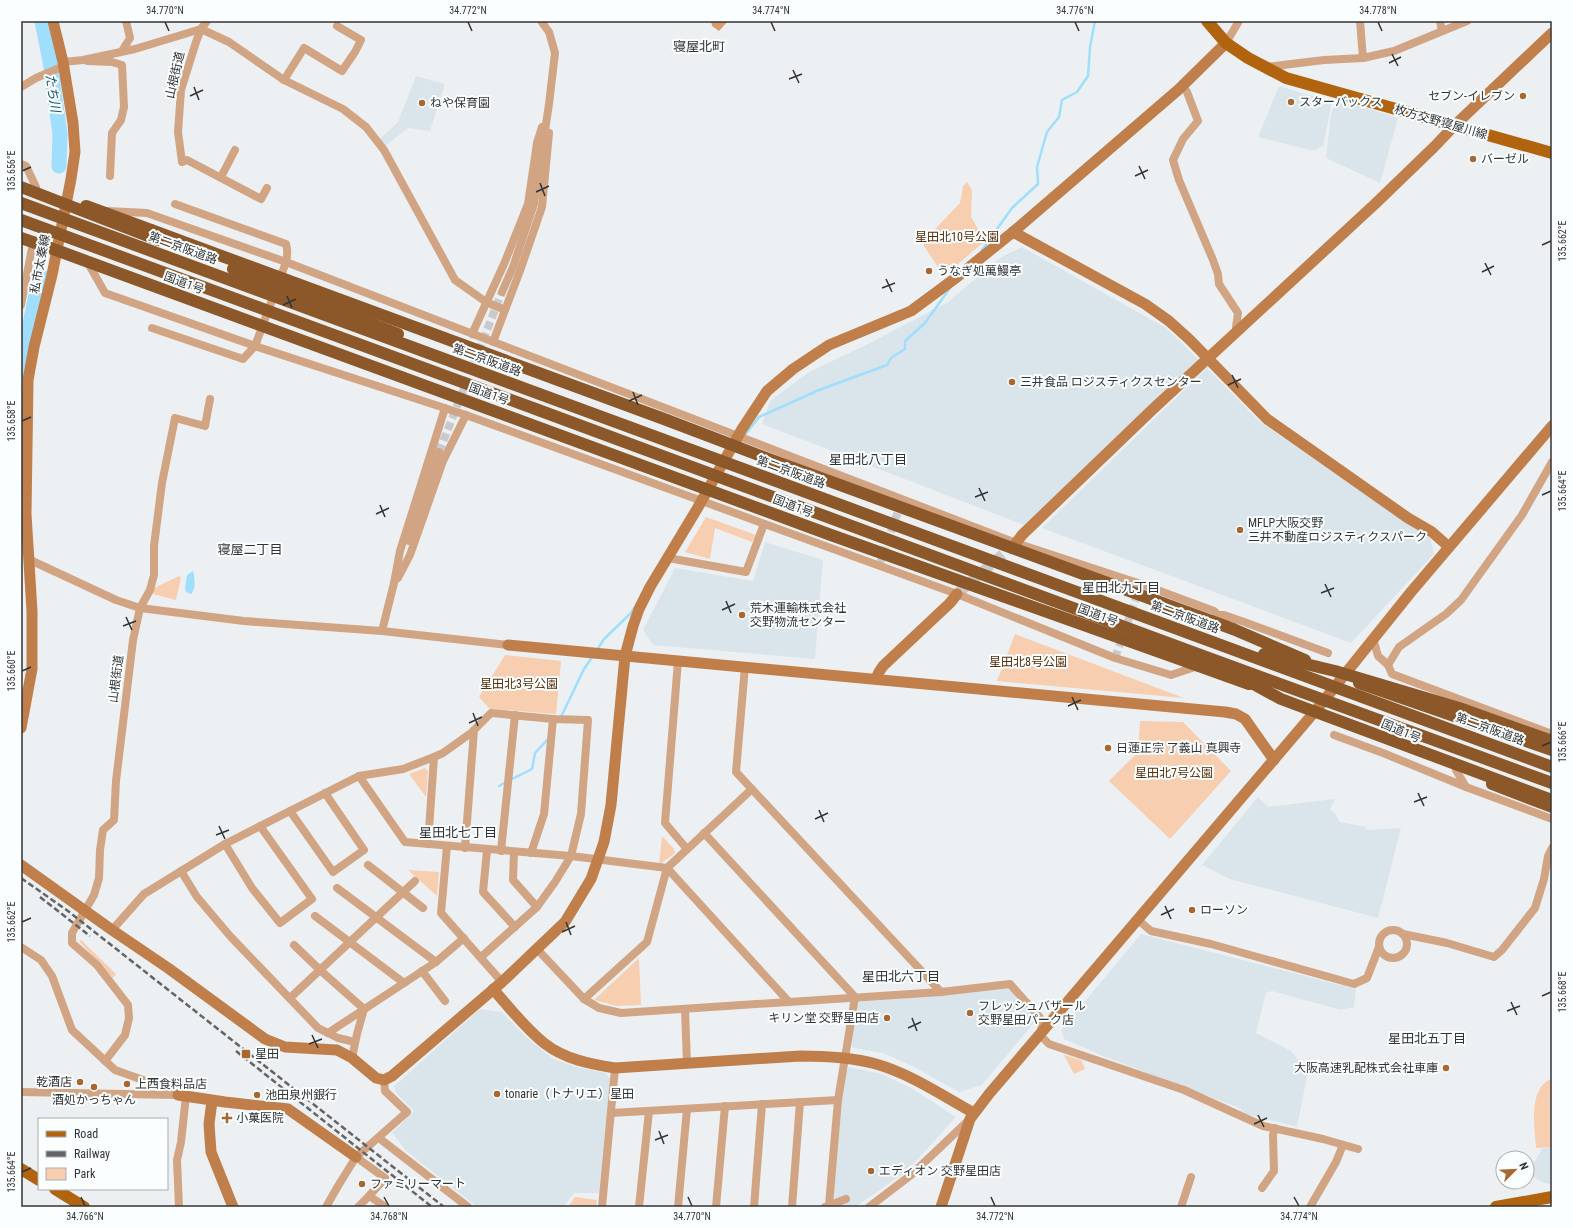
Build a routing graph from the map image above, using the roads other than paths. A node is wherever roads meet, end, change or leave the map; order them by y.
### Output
1 (53, 21) edge
2 (126, 21) edge
3 (207, 21) edge
4 (541, 21) edge
5 (1207, 21) edge
6 (1239, 21) edge
7 (1360, 21) edge
8 (1440, 21) edge
9 (1467, 21) edge
10 (337, 26) dead end
11 (200, 29) junction
12 (1442, 31) junction
13 (1552, 33) edge
14 (1226, 43) junction
15 (122, 51) junction
16 (1363, 58) junction
17 (83, 60) junction
18 (63, 64) junction
19 (1266, 67) junction
20 (284, 80) junction
21 (21, 86) edge
22 (1183, 86) junction
23 (549, 104) junction
24 (1454, 126) junction
25 (236, 150) dead end
26 (1552, 153) edge
27 (21, 164) edge
28 (110, 176) dead end
29 (221, 177) junction
30 (21, 182) edge
31 (21, 187) edge
32 (36, 187) junction
33 (267, 188) dead end
34 (66, 198) junction
35 (21, 203) edge
36 (175, 204) dead end
37 (98, 210) junction
38 (21, 220) edge
39 (21, 226) edge
40 (1013, 232) junction
41 (26, 241) edge
42 (56, 250) junction
43 (286, 262) junction
44 (88, 263) junction
45 (502, 292) tunnel mouth
46 (486, 302) junction
47 (21, 305) edge
48 (505, 310) junction
49 (152, 328) dead end
50 (1238, 330) junction
51 (472, 334) junction
52 (493, 342) junction
53 (255, 346) junction
54 (1208, 359) junction
55 (489, 375) junction
56 (485, 392) junction
57 (210, 399) dead end
58 (445, 408) junction
59 (466, 415) junction
60 (1552, 426) edge
61 (738, 436) junction
62 (439, 452) tunnel mouth
63 (568, 452) junction
64 (1552, 462) edge
65 (636, 463) junction
66 (701, 501) junction
67 (776, 514) junction
68 (764, 524) junction
69 (782, 531) junction
70 (1016, 543) junction
71 (1449, 547) junction
72 (668, 558) junction
73 (28, 559) junction
74 (394, 583) junction
75 (957, 594) junction
76 (140, 608) junction
77 (1218, 614) junction
78 (1232, 629) junction
79 (382, 631) junction
80 (1373, 638) junction
81 (1208, 641) junction
82 (508, 645) joint
83 (1328, 653) dead end
84 (625, 656) junction
85 (678, 661) junction
86 (1201, 661) junction
87 (1388, 665) junction
88 (745, 666) junction
89 (1344, 677) junction
90 (876, 679) junction
91 (1317, 709) junction
92 (516, 715) junction
93 (553, 719) junction
94 (21, 728) edge
95 (474, 730) junction
96 (1334, 734) dead end
97 (1552, 734) edge
98 (1552, 741) edge
99 (1552, 750) edge
100 (434, 757) junction
101 (1274, 760) junction
102 (1552, 767) edge
103 (1456, 770) junction
104 (359, 776) junction
105 (1552, 783) edge
106 (1466, 787) junction
107 (752, 789) junction
108 (325, 793) junction
109 (1552, 800) edge
110 (1552, 808) edge
111 (290, 811) junction
112 (1552, 819) edge
113 (260, 826) junction
114 (704, 833) junction
115 (225, 844) junction
116 (428, 844) junction
117 (447, 846) junction
118 (465, 848) junction
119 (1552, 848) edge
120 (687, 849) junction
121 (487, 850) junction
122 (501, 851) junction
123 (514, 852) junction
124 (530, 854) junction
125 (571, 856) junction
126 (598, 860) junction
127 (21, 865) edge
128 (368, 865) dead end
129 (667, 868) junction
130 (181, 871) junction
131 (415, 881) dead end
132 (337, 888) dead end
133 (403, 892) junction
134 (537, 907) junction
135 (423, 908) dead end
136 (84, 911) junction
137 (315, 916) dead end
138 (377, 917) junction
139 (1137, 919) junction
140 (515, 926) junction
141 (112, 930) junction
142 (1403, 934) junction
143 (464, 938) junction
144 (350, 942) junction
145 (294, 945) dead end
146 (21, 947) edge
147 (1379, 947) junction
148 (537, 950) junction
149 (481, 957) junction
150 (436, 962) junction
151 (320, 970) junction
152 (422, 971) junction
153 (502, 982) junction
154 (404, 983) junction
155 (493, 989) junction
156 (941, 992) junction
157 (855, 997) junction
158 (290, 998) junction
159 (584, 999) junction
160 (445, 1001) dead end
161 (789, 1002) junction
162 (364, 1009) junction
163 (685, 1009) junction
164 (328, 1033) junction
165 (1040, 1035) junction
166 (355, 1042) junction
167 (352, 1058) junction
168 (844, 1058) junction
169 (106, 1061) junction
170 (687, 1064) junction
171 (615, 1068) junction
172 (384, 1080) junction
173 (21, 1092) edge
174 (182, 1096) junction
175 (838, 1100) junction
176 (212, 1101) junction
177 (800, 1102) junction
178 (762, 1104) junction
179 (725, 1106) junction
180 (687, 1109) junction
181 (649, 1111) junction
182 (611, 1113) junction
183 (972, 1116) junction
184 (1275, 1128) junction
185 (379, 1138) junction
186 (1343, 1145) junction
187 (1358, 1149) dead end
188 (356, 1157) junction
189 (21, 1169) edge
190 (1191, 1177) dead end
191 (38, 1179) edge
192 (1262, 1188) dead end
193 (57, 1190) edge
194 (369, 1196) junction
195 (1552, 1198) edge
196 (846, 1199) dead end
197 (826, 1206) edge
198 (84, 1207) edge
199 (179, 1207) edge
200 (233, 1207) edge
201 (326, 1207) edge
202 (358, 1207) edge
203 (386, 1207) edge
204 (468, 1207) edge
205 (602, 1207) edge
206 (640, 1207) edge
207 (678, 1207) edge
208 (716, 1207) edge
209 (754, 1207) edge
210 (792, 1207) edge
211 (869, 1207) edge
212 (941, 1207) edge
213 (1181, 1207) edge
214 (1310, 1207) edge
215 (1496, 1207) edge

1 - 18 street, 私市太秦線
2 - 15 street
3 - 11 street, 山根街道
4 - 23 street
5 - 14 main road, 枚方交野寝屋川線
6 - 14 street
7 - 16 street
8 - 12 street
9 - 12 street
10 - 20 street
11 - 15 street
11 - 20 street
11 - 29 street, 山根街道
12 - 16 street
13 - 24 street
14 - 19 main road, 枚方交野寝屋川線
14 - 22 street
15 - 17 street
16 - 19 street
17 - 18 street
17 - 28 street
18 - 21 street
18 - 34 street, 私市太秦線
19 - 24 main road, 枚方交野寝屋川線
20 - 46 street
22 - 40 street
22 - 50 street
23 - 45 street
23 - 46 street
23 - 48 street
24 - 26 main road, 枚方交野寝屋川線
24 - 50 street
25 - 29 street
27 - 32 street
29 - 33 street
30 - 32 highway
31 - 55 highway, bridge
32 - 34 highway
34 - 37 highway
34 - 42 street, 私市太秦線
35 - 55 highway, 第二京阪道路, bridge
36 - 43 street
37 - 43 street
37 - 78 highway, bridge
38 - 56 highway, bridge
39 - 56 highway, bridge
40 - 54 street
40 - 61 street
41 - 42 highway, 国道1号
41 - 47 street
42 - 44 highway, 国道1号, bridge
42 - 73 street, 私市太秦線
43 - 51 street
43 - 53 street
44 - 53 street
44 - 65 highway, 国道1号, bridge
46 - 48 street
46 - 51 street
48 - 52 street
49 - 53 street
50 - 54 street
51 - 52 street
52 - 61 street
53 - 58 street
54 - 70 street
54 - 71 street
55 - 81 highway, 第二京阪道路, bridge
56 - 86 highway, bridge
57 - 76 street, 山根街道
58 - 59 street
58 - 74 street
59 - 63 street
59 - 74 street
60 - 71 street
61 - 66 street
61 - 70 street
62 - 74 street
63 - 65 street
63 - 66 street
64 - 87 street
65 - 67 highway, 国道1号, bridge
66 - 68 street
66 - 72 street
67 - 69 street
67 - 86 highway, 国道1号, bridge
68 - 69 street
68 - 72 street
69 - 75 street
70 - 77 street
71 - 80 street
72 - 84 street
73 - 76 street
73 - 94 street, 私市太秦線
74 - 79 street
75 - 86 street
75 - 90 street
76 - 79 street
76 - 136 street, 山根街道
77 - 78 street
77 - 83 street
78 - 89 highway
79 - 82 street
80 - 87 street
80 - 89 street
81 - 98 highway, bridge
81 - 102 highway, 第二京阪道路, bridge
82 - 84 street
84 - 85 street
84 - 126 street
85 - 88 street
85 - 120 street
86 - 91 highway, 国道1号
86 - 105 highway, bridge
86 - 109 highway, bridge
87 - 97 street
88 - 90 street
88 - 107 street
89 - 91 street
89 - 99 highway
90 - 101 street
91 - 101 street
91 - 103 highway, 国道1号, bridge
92 - 93 street
92 - 95 street
92 - 122 street
93 - 124 street
93 - 125 street
95 - 100 street
95 - 118 street
96 - 106 street
100 - 104 street
100 - 116 street
101 - 139 street
103 - 106 street
103 - 110 highway, 国道1号
104 - 108 street
104 - 116 street
106 - 112 street
107 - 114 street
107 - 156 street
108 - 111 street
108 - 111 street
111 - 113 street
113 - 115 street
113 - 115 street
114 - 120 street
114 - 157 street
115 - 130 street
116 - 117 street
117 - 118 street
117 - 143 street
118 - 121 street
119 - 142 street
120 - 129 street
121 - 122 street
121 - 140 street
122 - 123 street
123 - 124 street
123 - 134 street
124 - 125 street
125 - 126 street
125 - 134 street
126 - 129 street
126 - 148 street
127 - 136 street
128 - 133 street
129 - 159 street
129 - 161 street
130 - 141 street
130 - 158 street
131 - 133 street
132 - 138 street
133 - 135 street
133 - 138 street
134 - 140 street
136 - 141 street
136 - 169 street, 山根街道
137 - 144 street
138 - 144 street
138 - 150 street
139 - 147 street
139 - 165 street
140 - 149 street
141 - 167 street
142 - 147 street
142 - 147 street
143 - 149 street
143 - 150 street
144 - 151 street
144 - 154 street
145 - 151 street
146 - 169 street
148 - 153 street
148 - 159 street
149 - 153 street
150 - 152 street
151 - 158 street
151 - 162 street
152 - 154 street
152 - 160 street
153 - 155 street
154 - 162 street
155 - 171 street
155 - 172 street
156 - 157 street
156 - 165 street
157 - 161 street
157 - 168 street
158 - 164 street
159 - 163 street
161 - 163 street
162 - 164 street
162 - 166 street
163 - 170 street
164 - 166 street
165 - 183 street
165 - 184 street
166 - 167 street
167 - 172 street
168 - 170 street
168 - 175 street
168 - 183 street
169 - 174 street
170 - 171 street
171 - 182 street
172 - 185 street
173 - 174 street
174 - 176 street
174 - 199 street
175 - 177 street
175 - 197 street
176 - 188 street
176 - 200 street
177 - 178 street
177 - 210 street
178 - 179 street
178 - 209 street
179 - 180 street
179 - 208 street
180 - 181 street
180 - 207 street
181 - 182 street
181 - 206 street
182 - 205 street
183 - 211 street
183 - 212 street
184 - 186 street
184 - 192 street
185 - 188 street
185 - 204 street
186 - 187 street
186 - 214 street
188 - 194 street
188 - 201 street
189 - 191 main road
190 - 213 street
193 - 198 main road
194 - 202 street
194 - 203 street
195 - 215 main road
196 - 197 street

